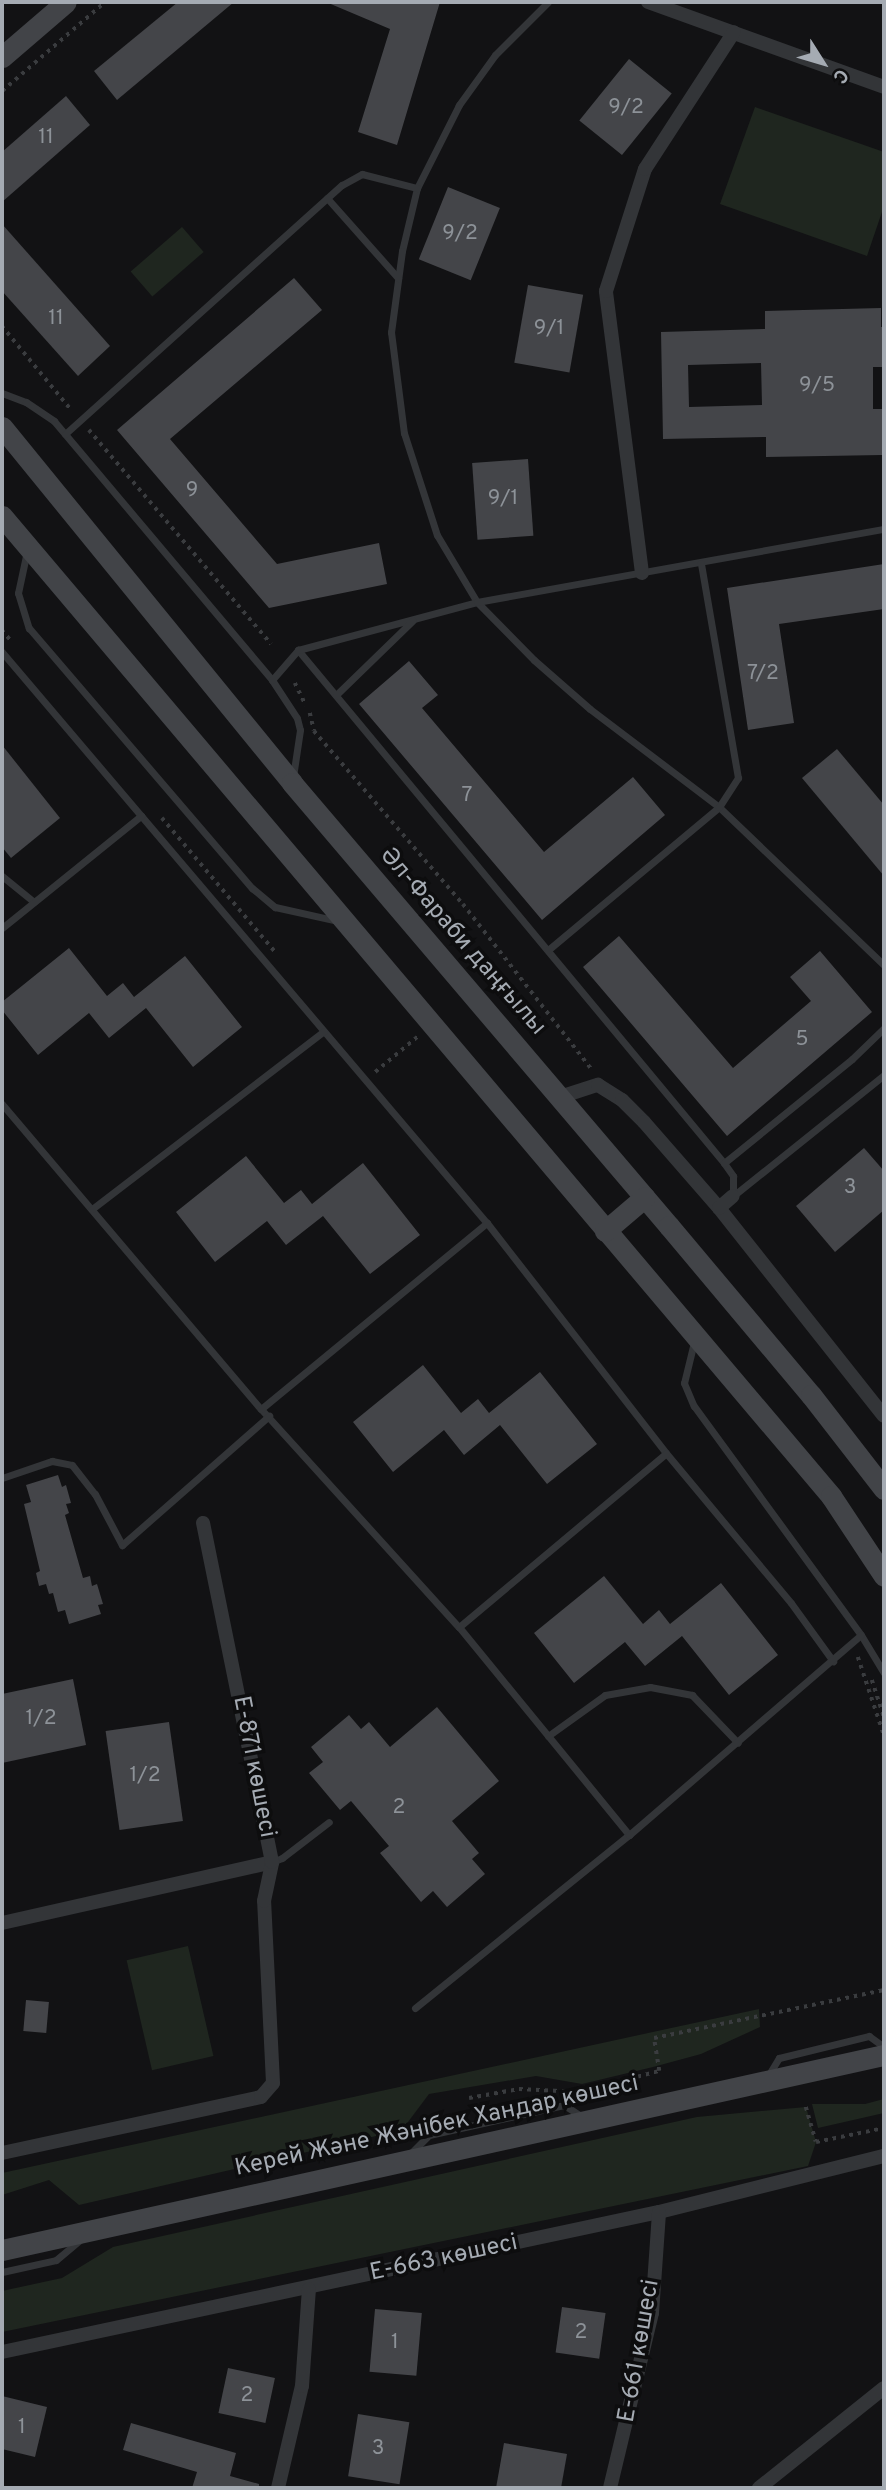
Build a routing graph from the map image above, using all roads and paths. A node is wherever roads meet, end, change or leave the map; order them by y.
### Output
1 (66, 2) edge
2 (105, 2) edge
3 (548, 2) edge
4 (648, 2) edge
5 (734, 32) junction
6 (2, 57) edge
7 (884, 87) edge
8 (2, 91) edge
9 (417, 188) junction
10 (327, 198) junction
11 (398, 278) junction
12 (2, 326) edge
13 (2, 393) edge
14 (80, 420) junction
15 (2, 427) edge
16 (65, 434) junction
17 (2, 516) edge
18 (884, 529) edge
19 (27, 547) junction
20 (701, 563) junction
21 (642, 573) junction
22 (477, 602) junction
23 (415, 619) junction
24 (271, 644) dead end
25 (298, 650) junction
26 (2, 652) edge
27 (272, 680) junction
28 (295, 683) dead end
29 (336, 695) junction
30 (292, 783) junction
31 (719, 807) junction
32 (141, 816) junction
33 (2, 876) edge
34 (34, 902) junction
35 (345, 923) junction
36 (2, 928) edge
37 (548, 950) junction
38 (884, 965) edge
39 (884, 1028) edge
40 (324, 1031) junction
41 (884, 1075) edge
42 (611, 1093) junction
43 (560, 1097) junction
44 (2, 1104) edge
45 (724, 1163) junction
46 (733, 1196) junction
47 (645, 1198) junction
48 (719, 1208) junction
49 (92, 1209) junction
50 (487, 1223) junction
51 (605, 1231) junction
52 (695, 1338) junction
53 (261, 1409) junction
54 (269, 1416) junction
55 (884, 1416) edge
56 (666, 1453) junction
57 (2, 1478) edge
58 (884, 1489) edge
59 (203, 1523) dead end
60 (884, 1576) edge
61 (459, 1627) junction
62 (858, 1638) junction
63 (833, 1661) junction
64 (884, 1673) edge
65 (884, 1735) edge
66 (548, 1736) junction
67 (738, 1743) junction
68 (329, 1822) dead end
69 (629, 1835) junction
70 (272, 1862) junction
71 (2, 1923) edge
72 (884, 1990) edge
73 (415, 2008) dead end
74 (884, 2047) edge
75 (884, 2055) edge
76 (764, 2081) junction
77 (469, 2098) dead end
78 (806, 2107) dead end
79 (884, 2128) edge
80 (2, 2153) edge
81 (884, 2156) edge
82 (659, 2212) junction
83 (94, 2230) junction
84 (2, 2250) edge
85 (2, 2272) edge
86 (309, 2288) junction
87 (2, 2352) edge
88 (884, 2388) edge
89 (278, 2488) edge
90 (610, 2488) edge
91 (759, 2488) edge

1 - 6 main road
2 - 8 path
3 - 9 lane
4 - 5 street
5 - 7 street
5 - 21 street
9 - 10 lane
9 - 11 lane
10 - 11 lane
10 - 14 lane
11 - 22 lane
12 - 14 path
13 - 16 lane
14 - 16 lane
14 - 24 path
15 - 30 main road, Әл-Фараби даңғылы
16 - 27 lane
17 - 19 main road
18 - 20 lane
19 - 35 main road
19 - 35 lane
20 - 21 lane
20 - 31 lane
21 - 22 lane
22 - 23 lane
22 - 31 lane
23 - 25 lane
23 - 29 lane
25 - 27 lane
25 - 29 lane
26 - 32 lane
27 - 30 lane
28 - 42 path
29 - 37 lane
30 - 43 main road, Әл-Фараби даңғылы
31 - 37 lane
31 - 38 lane
32 - 34 lane
32 - 40 lane
33 - 34 lane
34 - 36 lane
35 - 51 main road
37 - 45 lane
39 - 45 lane
40 - 49 lane
40 - 50 lane
41 - 46 lane
42 - 43 street
42 - 48 street
43 - 47 main road, Әл-Фараби даңғылы
44 - 49 lane
45 - 46 lane
46 - 48 street
47 - 51 main road
47 - 58 main road, Әл-Фараби даңғылы
48 - 55 street
49 - 53 lane
50 - 53 lane
50 - 56 lane
51 - 52 main road
52 - 60 main road
52 - 62 lane
53 - 54 lane
54 - 57 lane
54 - 61 lane
56 - 61 lane
56 - 63 lane
59 - 70 street, Е-871 көшесі
61 - 66 lane
62 - 63 lane
62 - 64 lane
62 - 65 path
63 - 67 lane
66 - 67 lane
66 - 69 lane
67 - 69 lane
68 - 70 lane
69 - 73 lane
70 - 71 street, Е-871 көшесі
70 - 80 street
72 - 77 path
74 - 76 lane
75 - 76 main road, Керей Және Жәнібек Хандар көшесі
76 - 83 main road, Керей Және Жәнібек Хандар көшесі
78 - 79 path
81 - 82 street, Е-663 көшесі
82 - 86 street, Е-663 көшесі
82 - 90 street, Е-661 көшесі
83 - 84 main road, Керей Және Жәнібек Хандар көшесі
83 - 85 lane
86 - 87 street, Е-663 көшесі
86 - 89 street
88 - 91 street

